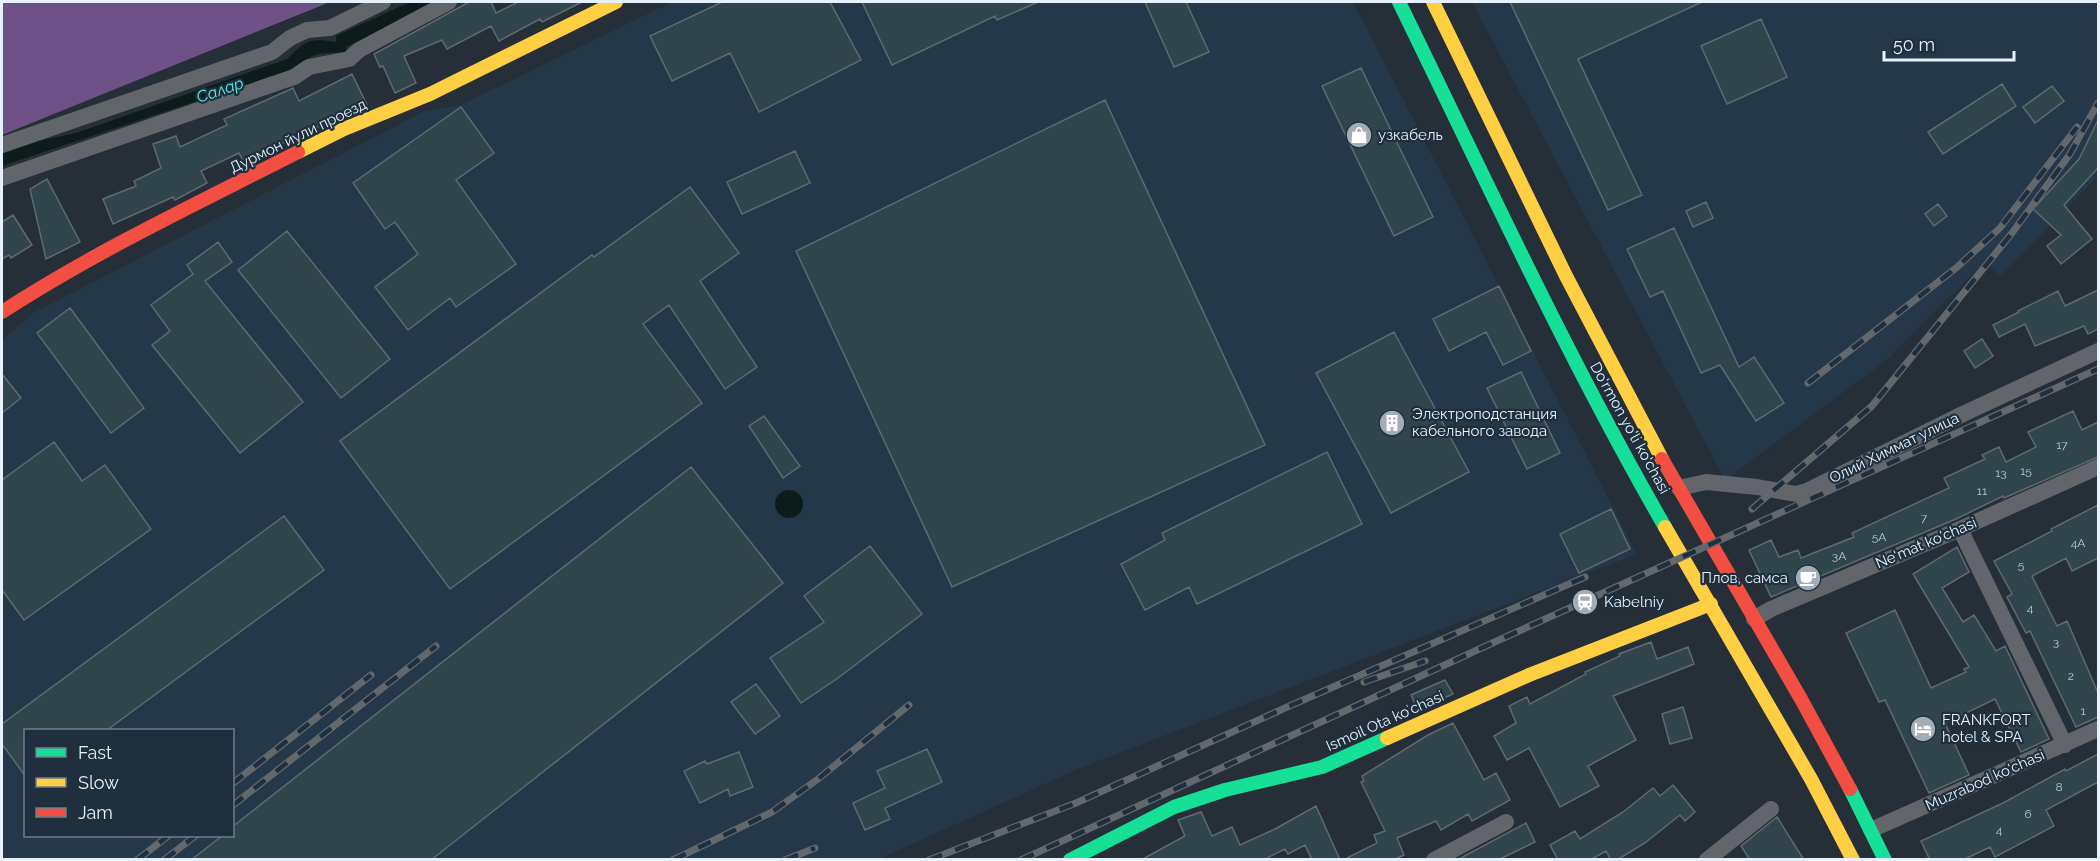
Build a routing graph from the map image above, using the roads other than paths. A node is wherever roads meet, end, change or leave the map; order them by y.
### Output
1 (383, 2) edge
2 (449, 2) edge
3 (616, 2) edge
4 (1399, 2) edge
5 (1433, 2) edge
6 (2, 145) edge
7 (2, 177) edge
8 (2, 312) edge
9 (2098, 351) edge
10 (2098, 467) edge
11 (1679, 488) junction
12 (1960, 529) junction
13 (1711, 604) junction
14 (1754, 619) junction
15 (2098, 729) edge
16 (2065, 745) junction
17 (1771, 809) dead end
18 (1506, 822) dead end
19 (1871, 830) junction
20 (1070, 860) edge
21 (1434, 860) edge
22 (1707, 860) edge
23 (1853, 860) edge
24 (1885, 860) edge

1 - 6 street
2 - 7 street
3 - 8 main road, Дурмон йули проезд
4 - 13 main road, Do‘rmon yo‘li ko‘chasi
5 - 11 main road, Do‘rmon yo‘li ko‘chasi
9 - 11 street, Олий Химмат улица
10 - 12 street, Ne'mat ko'chasi
11 - 14 main road, Do‘rmon yo‘li ko‘chasi
12 - 14 street, Ne'mat ko'chasi
12 - 16 street
13 - 20 main road, Ismoil Ota koʻchasi
13 - 23 main road, Do‘rmon yo‘li ko‘chasi
14 - 19 main road, Do‘rmon yo‘li ko‘chasi
15 - 16 street, Muzrabod ko'chasi
16 - 19 street, Muzrabod ko'chasi
17 - 22 street
18 - 21 street
19 - 24 main road, Do‘rmon yo‘li ko‘chasi

